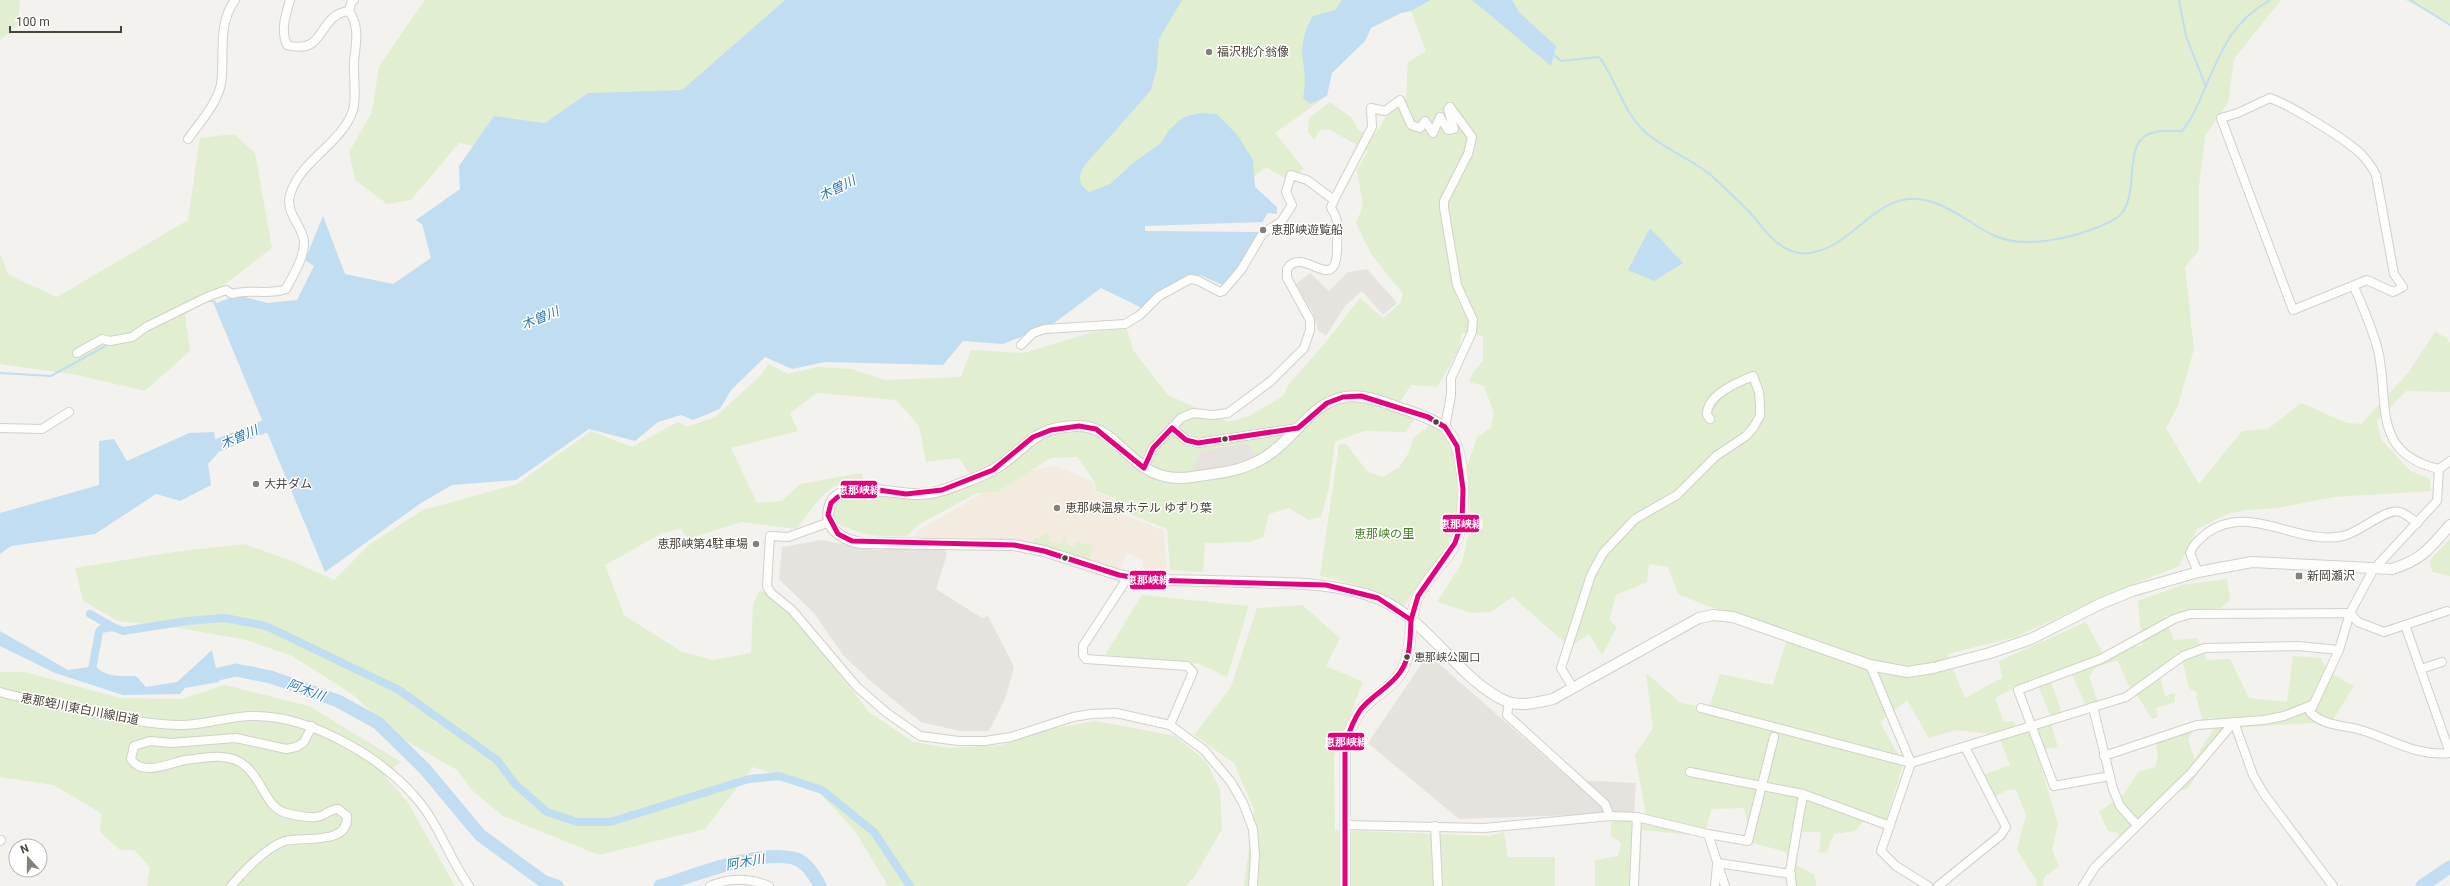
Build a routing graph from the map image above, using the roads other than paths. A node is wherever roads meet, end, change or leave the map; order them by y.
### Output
1 (235, 0) edge
2 (290, 0) edge
3 (354, 0) edge
4 (349, 11) junction
5 (188, 139) dead end
6 (1334, 200) junction
7 (2354, 287) junction
8 (1021, 344) dead end
9 (77, 353) dead end
10 (69, 412) dead end
11 (1710, 419) dead end
12 (1446, 427) junction
13 (0, 428) edge
14 (1172, 428) junction
15 (1298, 428) junction
16 (2450, 461) edge
17 (1144, 468) junction
18 (2439, 469) junction
19 (830, 522) junction
20 (2418, 523) junction
21 (2450, 525) edge
22 (2373, 570) junction
23 (2198, 572) junction
24 (1128, 577) junction
25 (2447, 611) dead end
26 (2350, 613) junction
27 (1410, 620) junction
28 (2405, 625) junction
29 (2339, 650) junction
30 (2442, 662) dead end
31 (1870, 665) junction
32 (2420, 669) junction
33 (1573, 688) junction
34 (0, 692) edge
35 (1508, 702) junction
36 (2312, 705) junction
37 (2093, 707) junction
38 (1701, 708) dead end
39 (2234, 722) junction
40 (1170, 725) junction
41 (2030, 725) junction
42 (312, 726) junction
43 (1774, 737) dead end
44 (1965, 747) junction
45 (2450, 753) edge
46 (2104, 756) junction
47 (1911, 763) junction
48 (1690, 772) dead end
49 (2110, 776) junction
50 (1761, 786) junction
51 (1803, 794) junction
52 (1610, 816) junction
53 (1637, 818) junction
54 (1344, 825) junction
55 (2137, 825) junction
56 (1435, 826) junction
57 (1890, 826) junction
58 (1708, 834) junction
59 (1718, 863) junction
60 (1791, 874) junction
61 (231, 886) edge
62 (469, 886) edge
63 (710, 886) edge
64 (769, 886) edge
65 (1253, 886) edge
66 (1345, 886) edge
67 (1438, 886) edge
68 (1634, 886) edge
69 (1715, 886) edge
70 (1725, 886) edge
71 (1792, 886) edge
72 (1928, 886) edge
73 (1938, 886) edge
74 (2083, 886) edge
75 (2333, 886) edge

1 - 5 street
2 - 4 street
3 - 4 street
4 - 9 street
6 - 8 street
6 - 12 street
6 - 14 street
7 - 7 street
7 - 18 street
10 - 13 street
11 - 33 street
12 - 15 street
12 - 27 main road
14 - 15 street
14 - 17 street
15 - 17 street
16 - 18 street
17 - 19 street
18 - 20 street
19 - 24 street
19 - 40 street
20 - 22 street
20 - 23 street
21 - 22 street
22 - 23 street
22 - 26 street
23 - 31 street
24 - 27 street
24 - 40 street
25 - 28 street
26 - 28 street
26 - 29 street
26 - 41 street
27 - 35 street
27 - 54 main road
28 - 32 street
29 - 36 street
29 - 37 street
30 - 32 street
31 - 33 street
31 - 47 street
32 - 45 street
33 - 35 street
34 - 42 street, 恵那蛭川東白川線旧道
35 - 52 street
36 - 39 street
36 - 45 street
37 - 41 street
37 - 46 street
38 - 47 street
39 - 46 street
39 - 55 street
39 - 75 street
40 - 65 street
41 - 44 street
41 - 49 street
42 - 61 street
42 - 62 street, 恵那蛭川東白川線旧道
43 - 50 street
44 - 47 street
44 - 73 street
46 - 49 street
47 - 57 street
48 - 50 street
49 - 55 street
50 - 51 street
50 - 58 street
51 - 57 street
51 - 60 street
52 - 53 street
52 - 56 street
53 - 58 street
53 - 68 street
54 - 56 street
54 - 66 main road
55 - 74 street
56 - 67 street
57 - 72 street
58 - 59 street
59 - 60 street
59 - 69 street
59 - 70 street
60 - 71 street
63 - 64 street

